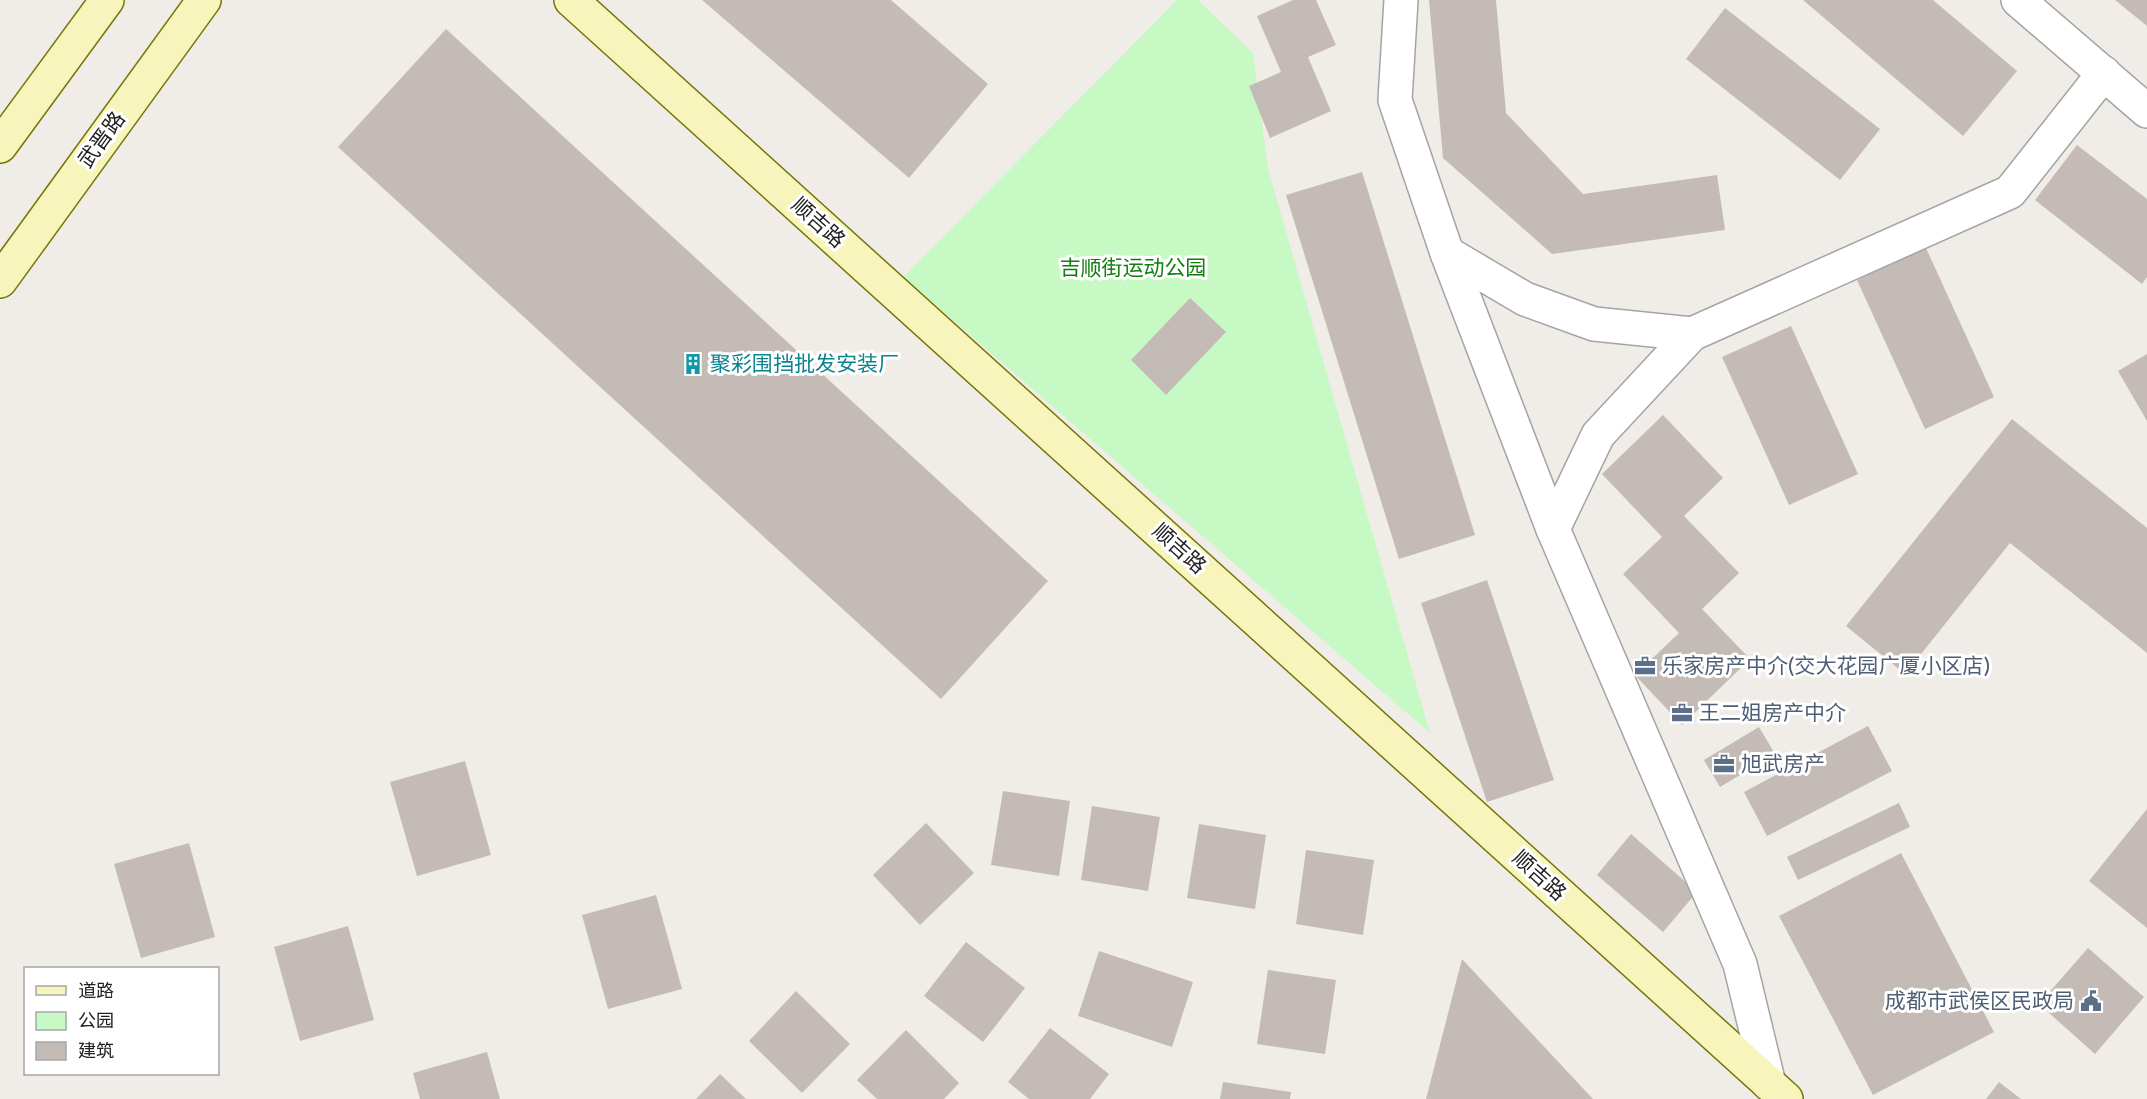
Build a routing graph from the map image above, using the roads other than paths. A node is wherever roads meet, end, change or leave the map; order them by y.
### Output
1 (107, 0) edge
2 (204, 0) edge
3 (571, 0) edge
4 (1401, 0) edge
5 (2018, 0) edge
6 (2104, 73) junction
7 (2147, 111) edge
8 (0, 146) edge
9 (1447, 254) junction
10 (0, 281) edge
11 (1692, 334) junction
12 (1553, 529) junction
13 (1778, 1091) edge

1 - 8 street
2 - 10 street, 武晋路
3 - 13 street, 顺吉路
4 - 9 street
5 - 6 street
6 - 7 street
6 - 11 street
9 - 11 street
9 - 12 street
11 - 12 street
12 - 13 street

